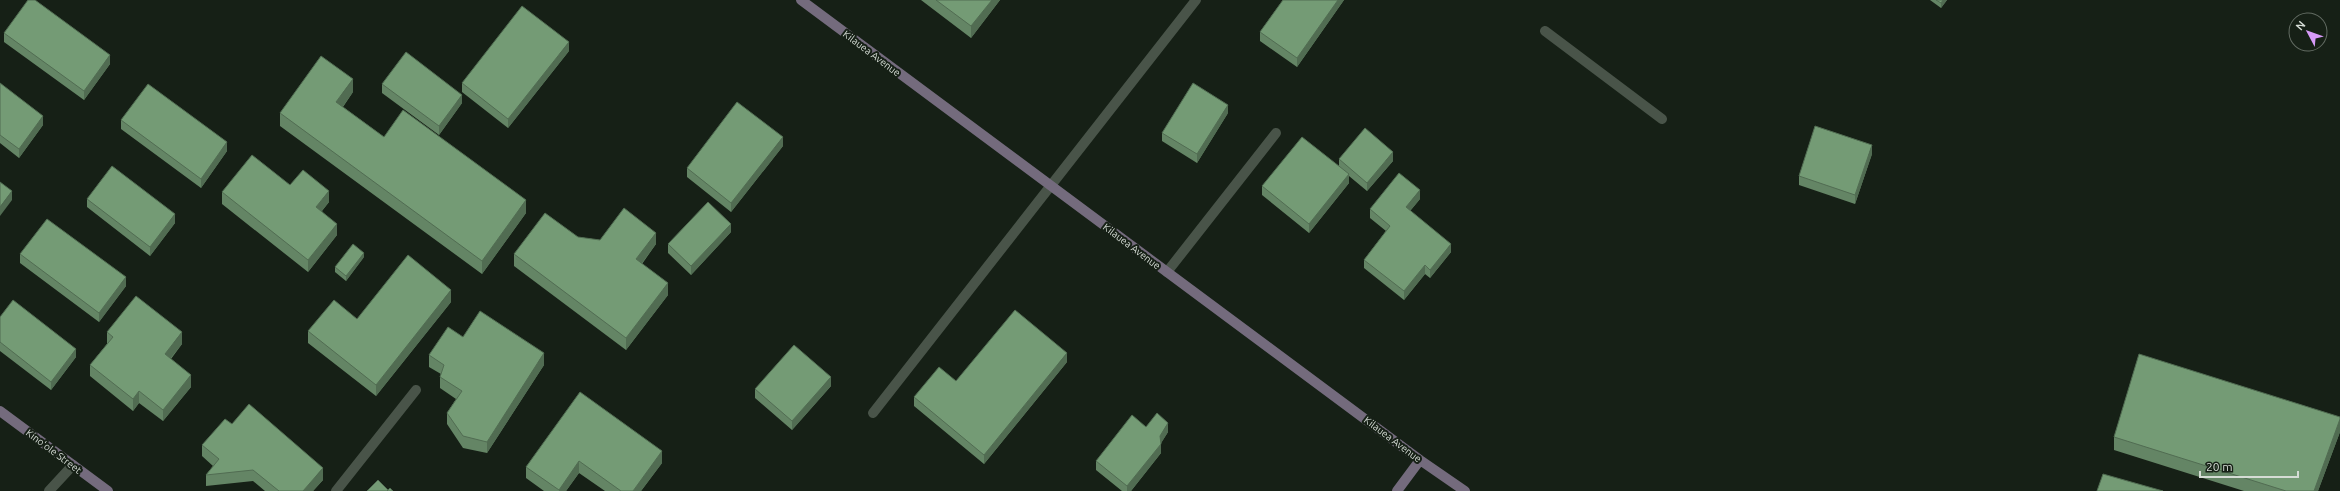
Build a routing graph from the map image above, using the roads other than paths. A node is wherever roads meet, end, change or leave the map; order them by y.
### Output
1 (801, 0) edge
2 (1196, 0) edge
3 (1545, 31) dead end
4 (1662, 119) dead end
5 (1276, 133) dead end
6 (1051, 186) junction
7 (1167, 272) junction
8 (416, 390) dead end
9 (0, 411) edge
10 (873, 413) dead end
11 (1420, 460) junction
12 (73, 465) junction
13 (50, 491) edge
14 (108, 491) edge
15 (336, 491) edge
16 (1397, 491) edge
17 (1465, 491) edge

1 - 6 street, Kilauea Avenue
2 - 6 lane
3 - 4 lane
5 - 7 lane
6 - 7 street, Kilauea Avenue
6 - 10 lane
7 - 11 street, Kilauea Avenue
8 - 15 lane
9 - 12 street, Kinoʻole Street
11 - 16 street
11 - 17 street, Kilauea Avenue
12 - 13 lane
12 - 14 street, Kinoʻole Street

